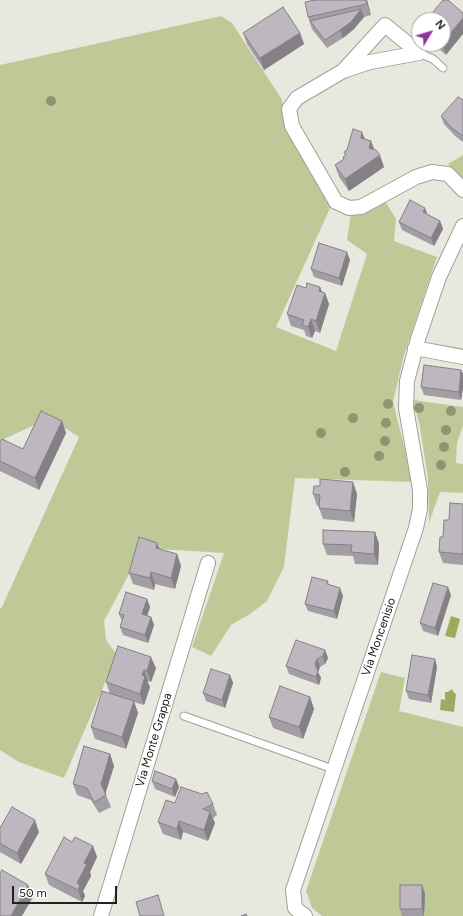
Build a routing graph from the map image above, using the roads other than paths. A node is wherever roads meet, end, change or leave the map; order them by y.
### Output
1 (418, 53) junction
2 (443, 68) dead end
3 (343, 71) junction
4 (463, 190) edge
5 (463, 226) edge
6 (415, 348) junction
7 (463, 357) edge
8 (208, 563) dead end
9 (184, 716) dead end
10 (333, 769) junction
11 (101, 916) edge
12 (305, 916) edge

1 - 2 lane
1 - 3 street
1 - 3 street
3 - 4 street
5 - 6 street, Via Moncenisio
6 - 7 street
6 - 10 street, Via Moncenisio
8 - 11 street, Via Monte Grappa
9 - 10 lane
10 - 12 street, Via Moncenisio

